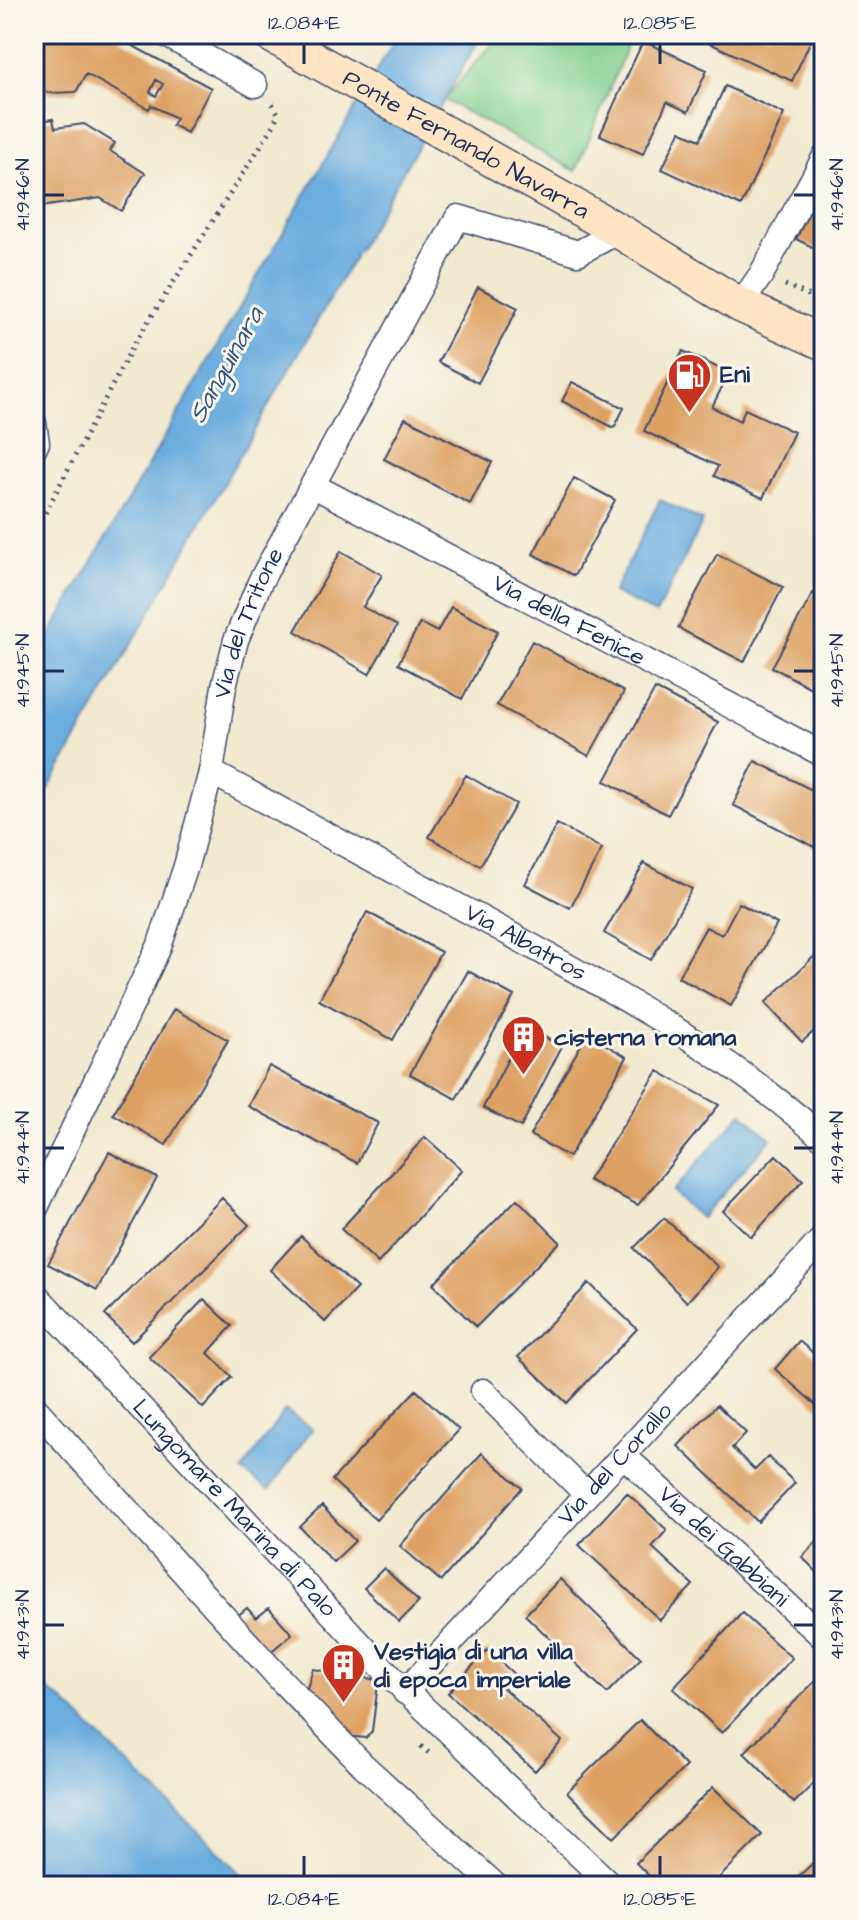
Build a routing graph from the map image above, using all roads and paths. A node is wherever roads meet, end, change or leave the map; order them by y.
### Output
1 (165, 34) edge
2 (269, 34) edge
3 (255, 85) joint
4 (824, 158) edge
5 (619, 231) junction
6 (740, 305) junction
7 (824, 343) edge
8 (34, 423) edge
9 (34, 448) edge
10 (314, 486) junction
11 (34, 534) edge
12 (824, 755) edge
13 (211, 772) junction
14 (824, 1139) edge
15 (34, 1212) edge
16 (824, 1237) edge
17 (34, 1293) edge
18 (483, 1391) dead end
19 (34, 1407) edge
20 (623, 1455) junction
21 (586, 1494) junction
22 (824, 1638) edge
23 (405, 1692) junction
24 (496, 1886) edge
25 (612, 1886) edge

1 - 3 street
2 - 5 street, Ponte Fernando Navarra
3 - 11 path
4 - 6 street
5 - 6 street, Ponte Fernando Navarra
5 - 10 street, Via del Tritone
6 - 7 street, Ponte Fernando Navarra
8 - 9 street
10 - 12 street, Via della Fenice
10 - 13 street, Via del Tritone
13 - 14 street, Via Albatros
13 - 15 street, Via del Tritone
16 - 20 street, Via del Corallo
17 - 23 street, Lungomare Marina di Palo
18 - 21 street
19 - 24 street
20 - 21 street, Via del Corallo
20 - 22 street, Via dei Gabbiani
21 - 23 street, Via del Corallo
23 - 25 street, Lungomare Marina di Palo

